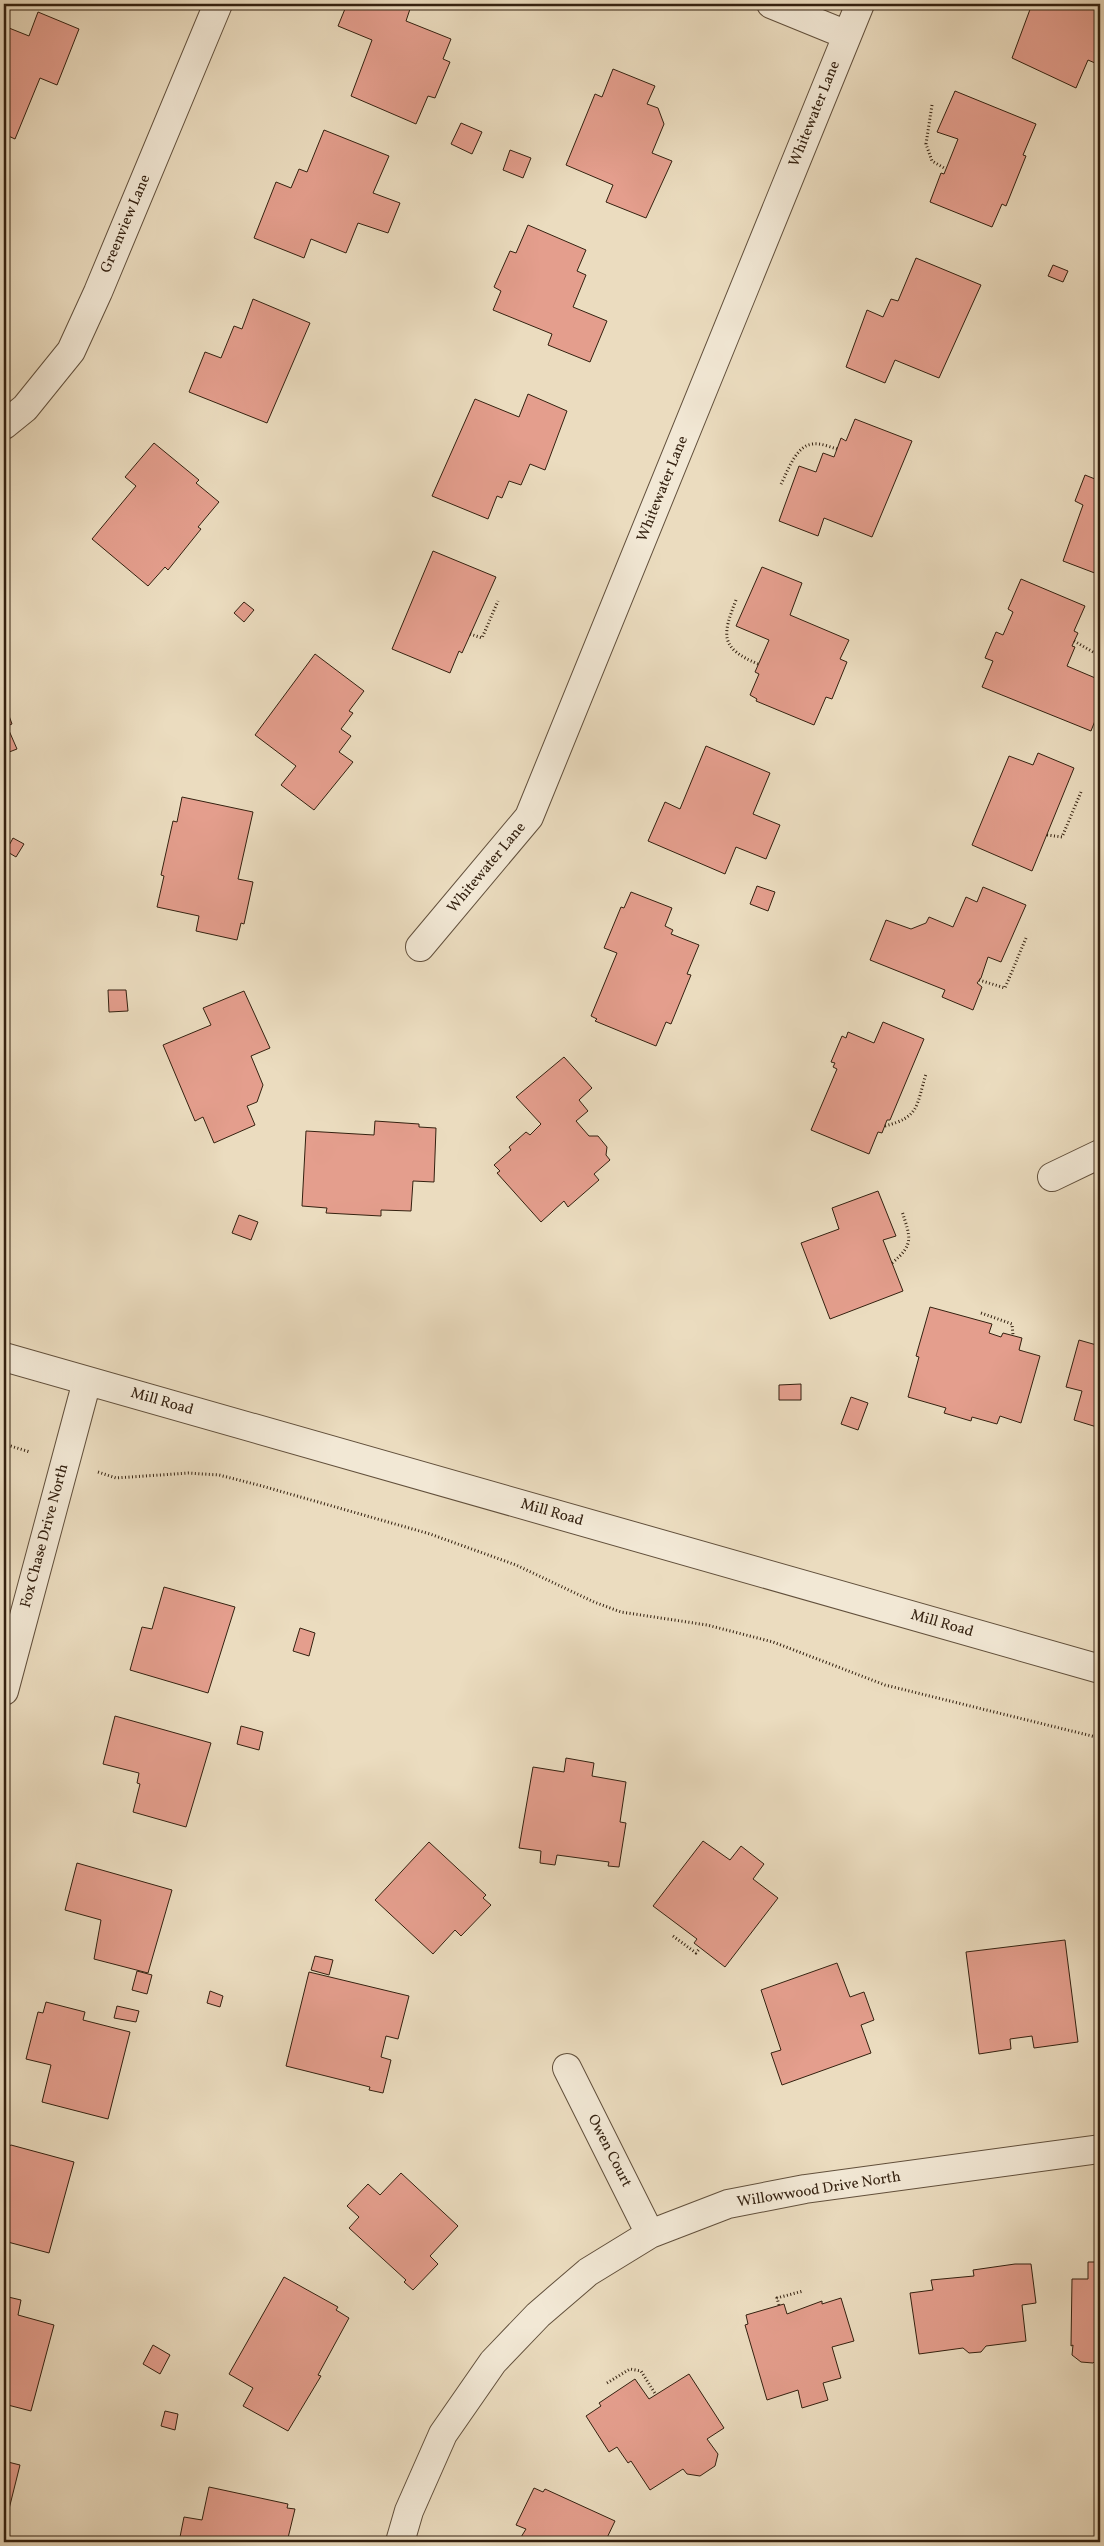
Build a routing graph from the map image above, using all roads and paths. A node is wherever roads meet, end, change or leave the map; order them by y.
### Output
1 (218, 4) edge
2 (771, 4) edge
3 (860, 4) edge
4 (847, 35) junction
5 (932, 105) dead end
6 (946, 169) dead end
7 (4, 425) edge
8 (837, 449) dead end
9 (781, 484) dead end
10 (736, 600) dead end
11 (498, 602) dead end
12 (470, 634) dead end
13 (1074, 641) dead end
14 (1100, 656) edge
15 (758, 664) dead end
16 (1081, 792) dead end
17 (1047, 835) dead end
18 (1026, 938) dead end
19 (420, 947) dead end
20 (979, 980) dead end
21 (926, 1074) dead end
22 (885, 1126) dead end
23 (1100, 1154) edge
24 (1052, 1177) dead end
25 (902, 1211) dead end
26 (892, 1263) dead end
27 (981, 1314) dead end
28 (1012, 1336) dead end
29 (4, 1357) edge
30 (87, 1381) junction
31 (4, 1444) edge
32 (32, 1453) dead end
33 (94, 1471) dead end
34 (1100, 1669) edge
35 (4, 1691) edge
36 (1100, 1738) edge
37 (673, 1936) dead end
38 (700, 1948) dead end
39 (567, 2068) dead end
40 (1100, 2149) edge
41 (650, 2234) junction
42 (804, 2291) dead end
43 (779, 2305) dead end
44 (607, 2383) dead end
45 (656, 2395) dead end
46 (400, 2542) edge

1 - 7 street, Greenview Lane
2 - 4 street
3 - 4 street, Whitewater Lane
4 - 19 street, Whitewater Lane
5 - 6 path
8 - 9 path
10 - 15 path
11 - 12 path
13 - 14 path
16 - 17 path
18 - 20 path
21 - 22 path
23 - 24 street
25 - 26 path
27 - 28 path
29 - 30 street, Mill Road
30 - 34 street, Mill Road
30 - 35 street, Fox Chase Drive North
31 - 32 path
33 - 36 path
37 - 38 path
39 - 41 street, Owen Court
40 - 41 street, Willowwood Drive North
41 - 46 street, Willowwood Drive North
42 - 43 path
44 - 45 path

